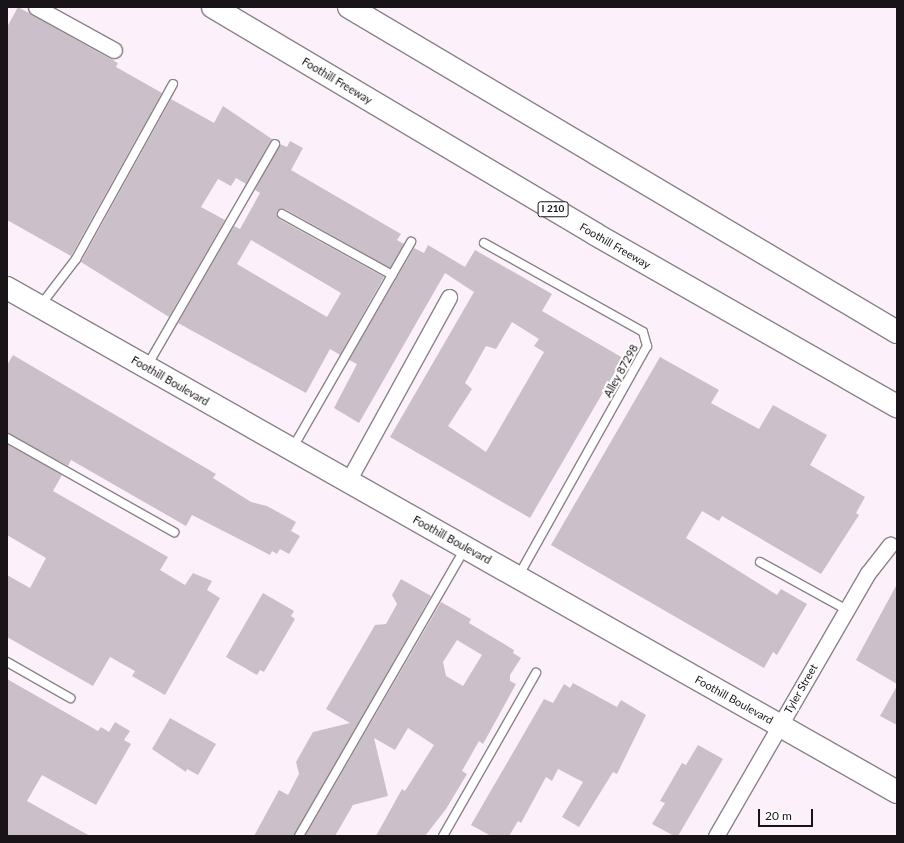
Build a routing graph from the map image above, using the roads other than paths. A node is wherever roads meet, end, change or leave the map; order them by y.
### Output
1 (36, 7) edge
2 (213, 7) edge
3 (349, 7) edge
4 (114, 50) dead end
5 (173, 84) dead end
6 (275, 144) dead end
7 (282, 214) dead end
8 (411, 242) dead end
9 (484, 243) dead end
10 (392, 275) junction
11 (9, 295) edge
12 (449, 297) dead end
13 (39, 306) junction
14 (897, 332) edge
15 (146, 367) junction
16 (897, 406) edge
17 (7, 438) edge
18 (292, 450) junction
19 (348, 481) junction
20 (174, 532) dead end
21 (894, 544) edge
22 (466, 547) junction
23 (760, 562) dead end
24 (518, 577) junction
25 (847, 610) junction
26 (7, 662) edge
27 (536, 673) dead end
28 (70, 698) dead end
29 (779, 726) junction
30 (897, 792) edge
31 (299, 836) edge
32 (443, 836) edge
33 (716, 836) edge

1 - 4 street
2 - 16 main road, Foothill Freeway / I 210
3 - 14 main road
5 - 13 lane
6 - 15 lane
7 - 10 lane
8 - 10 lane
9 - 24 lane, Alley 87298
10 - 18 lane
11 - 13 main road, Foothill Boulevard
12 - 19 street
13 - 15 main road, Foothill Boulevard
15 - 18 main road, Foothill Boulevard
17 - 20 lane
18 - 19 main road, Foothill Boulevard
19 - 22 main road, Foothill Boulevard
21 - 25 street, Tyler Street
22 - 24 main road, Foothill Boulevard
22 - 31 lane
23 - 25 lane
24 - 29 main road, Foothill Boulevard
25 - 29 street, Tyler Street
26 - 28 lane
27 - 32 lane
29 - 30 main road, Foothill Boulevard
29 - 33 street, Tyler Street

